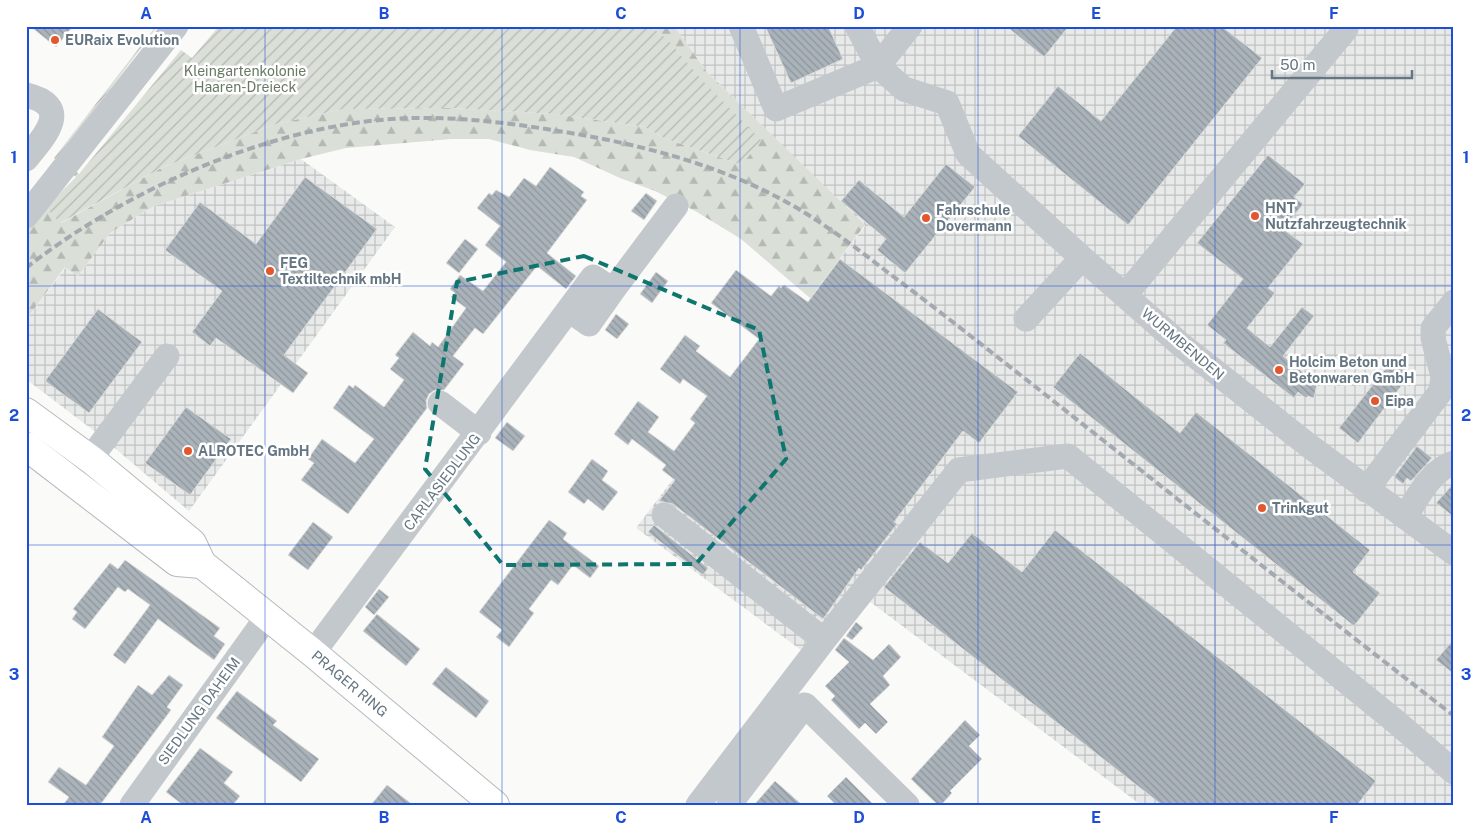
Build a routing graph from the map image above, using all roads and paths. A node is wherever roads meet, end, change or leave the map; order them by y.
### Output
1 (176, 26) edge
2 (741, 26) edge
3 (856, 26) edge
4 (910, 26) edge
5 (1346, 29) dead end
6 (878, 66) junction
7 (26, 95) edge
8 (26, 159) edge
9 (676, 206) dead end
10 (26, 216) edge
11 (1082, 258) junction
12 (1125, 295) junction
13 (1454, 302) edge
14 (1026, 318) dead end
15 (167, 356) dead end
16 (440, 404) dead end
17 (26, 412) edge
18 (479, 433) junction
19 (26, 446) edge
20 (90, 458) junction
21 (1454, 463) edge
22 (1366, 490) junction
23 (664, 516) dead end
24 (1404, 517) junction
25 (1454, 553) edge
26 (202, 564) junction
27 (267, 617) junction
28 (824, 640) junction
29 (313, 653) junction
30 (1454, 772) edge
31 (132, 805) edge
32 (495, 805) edge
33 (698, 805) edge
34 (729, 805) edge
35 (907, 805) edge

1 - 10 street
2 - 6 street
3 - 6 street
4 - 6 street
5 - 12 street
6 - 11 street, WURMBENDEN
7 - 8 street
9 - 18 street, CARLASIEDLUNG
11 - 12 street, WURMBENDEN
11 - 14 street
12 - 22 street, WURMBENDEN
13 - 22 street
15 - 20 street
16 - 18 street
17 - 20 main road, PRAGER RING
18 - 29 street, CARLASIEDLUNG
19 - 26 main road
20 - 26 main road, PRAGER RING
21 - 24 street
22 - 24 street, WURMBENDEN
23 - 28 street
24 - 25 street, WURMBENDEN
26 - 27 main road, PRAGER RING
27 - 29 main road, PRAGER RING
27 - 31 street, SIEDLUNG DAHEIM
28 - 30 street
28 - 33 street
29 - 32 main road, PRAGER RING
34 - 35 street

